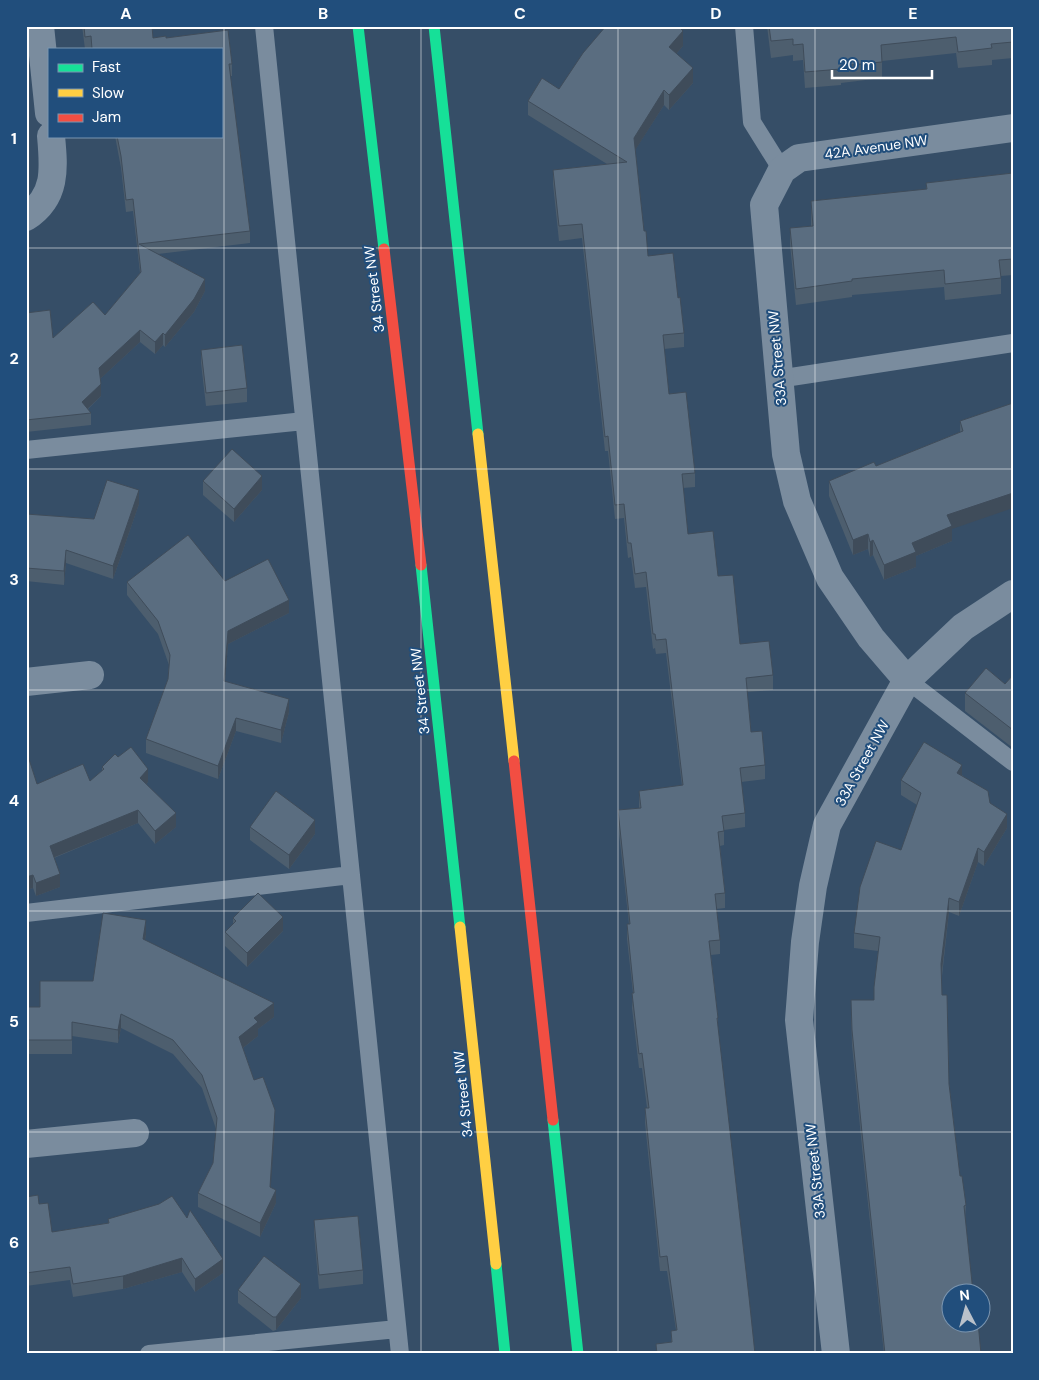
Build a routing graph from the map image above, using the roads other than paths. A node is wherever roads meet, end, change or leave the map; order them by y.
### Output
1 (40, 26) edge
2 (264, 26) edge
3 (358, 26) edge
4 (434, 26) edge
5 (744, 26) edge
6 (48, 103) edge
7 (1013, 128) edge
8 (51, 138) edge
9 (782, 170) junction
10 (34, 210) edge
11 (1013, 343) edge
12 (778, 379) junction
13 (304, 421) junction
14 (26, 450) edge
15 (1013, 594) edge
16 (90, 675) dead end
17 (907, 680) junction
18 (26, 682) edge
19 (1013, 762) edge
20 (351, 875) junction
21 (26, 913) edge
22 (135, 1133) dead end
23 (26, 1144) edge
24 (397, 1329) junction
25 (150, 1354) edge
26 (400, 1354) edge
27 (506, 1354) edge
28 (578, 1354) edge
29 (836, 1354) edge

1 - 6 street
2 - 13 lane
3 - 27 main road, 34 Street NW
4 - 28 main road
5 - 9 lane
7 - 9 street, 42A Avenue NW
8 - 10 street
9 - 12 street, 33A Street NW
11 - 12 lane
12 - 17 street, 33A Street NW
13 - 14 lane
13 - 20 lane
15 - 17 street
16 - 18 street
17 - 19 lane
17 - 29 street, 33A Street NW
20 - 21 lane
20 - 24 lane
22 - 23 street
24 - 25 lane
24 - 26 lane

